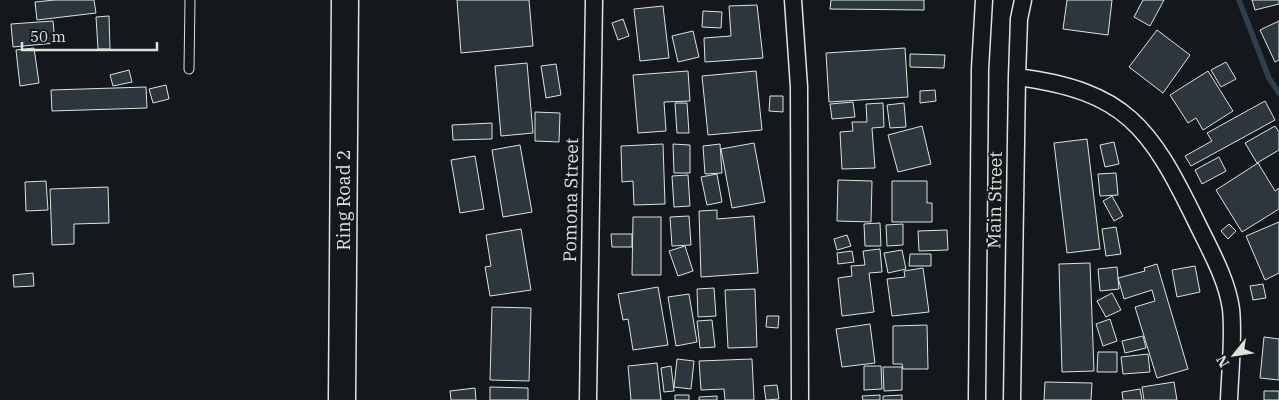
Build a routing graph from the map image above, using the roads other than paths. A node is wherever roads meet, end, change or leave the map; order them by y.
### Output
1 (190, 0) edge
2 (345, 0) edge
3 (594, 0) edge
4 (793, 0) edge
5 (984, 0) edge
6 (1023, 0) edge
7 (189, 69) dead end
8 (1016, 77) junction
9 (342, 400) edge
10 (588, 400) edge
11 (800, 400) edge
12 (977, 400) edge
13 (1012, 400) edge
14 (1229, 400) edge

1 - 7 lane
2 - 9 main road, Ring Road 2
3 - 10 street, Pomona Street
4 - 11 street
5 - 12 street, Main Street
6 - 8 street, Main Street
8 - 13 street, Main Street
8 - 14 street

